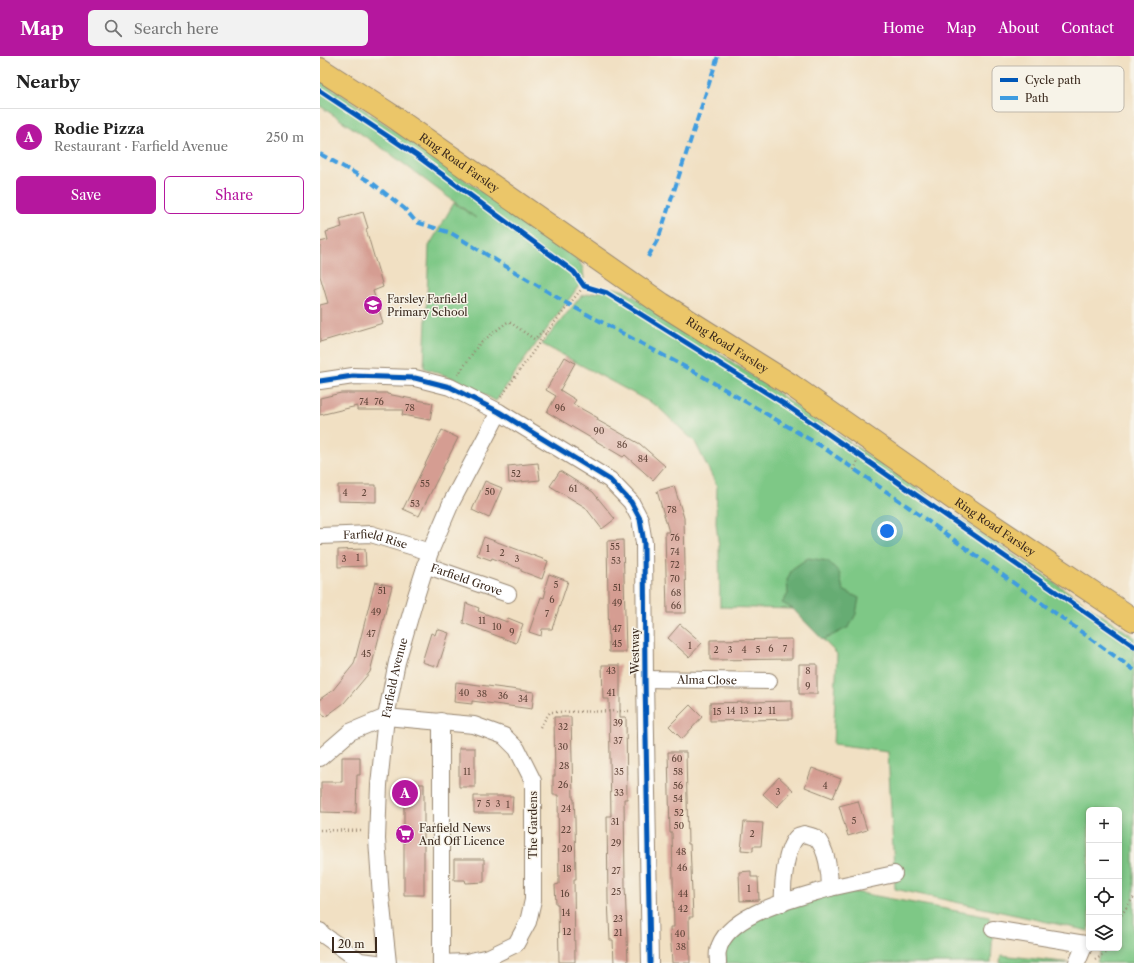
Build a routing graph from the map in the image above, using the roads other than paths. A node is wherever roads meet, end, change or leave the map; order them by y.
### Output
1 (320, 69) edge
2 (320, 381) edge
3 (496, 411) junction
4 (320, 536) edge
5 (428, 559) junction
6 (508, 594) dead end
7 (1134, 620) edge
8 (645, 679) junction
9 (769, 681) dead end
10 (386, 717) junction
11 (441, 721) junction
12 (320, 758) edge
13 (894, 874) dead end
14 (830, 888) junction
15 (783, 903) junction
16 (993, 929) dead end
17 (320, 931) edge
18 (377, 963) edge
19 (388, 963) edge
20 (441, 963) edge
21 (650, 963) edge
22 (718, 963) edge
23 (1077, 963) edge

1 - 7 highway, Ring Road Farsley
2 - 3 street, Westway
3 - 5 street, Farfield Avenue
3 - 8 street, Westway
4 - 5 street, Farfield Rise
5 - 6 street, Farfield Grove
5 - 10 street, Farfield Avenue
8 - 9 street, Alma Close
8 - 21 street, Westway
10 - 11 street, The Gardens
10 - 12 street, The Gardens
10 - 19 street, Farfield Avenue
11 - 20 street
11 - 20 street, The Gardens
13 - 14 street
14 - 15 street
14 - 15 street
15 - 22 street
16 - 23 street
17 - 18 street

